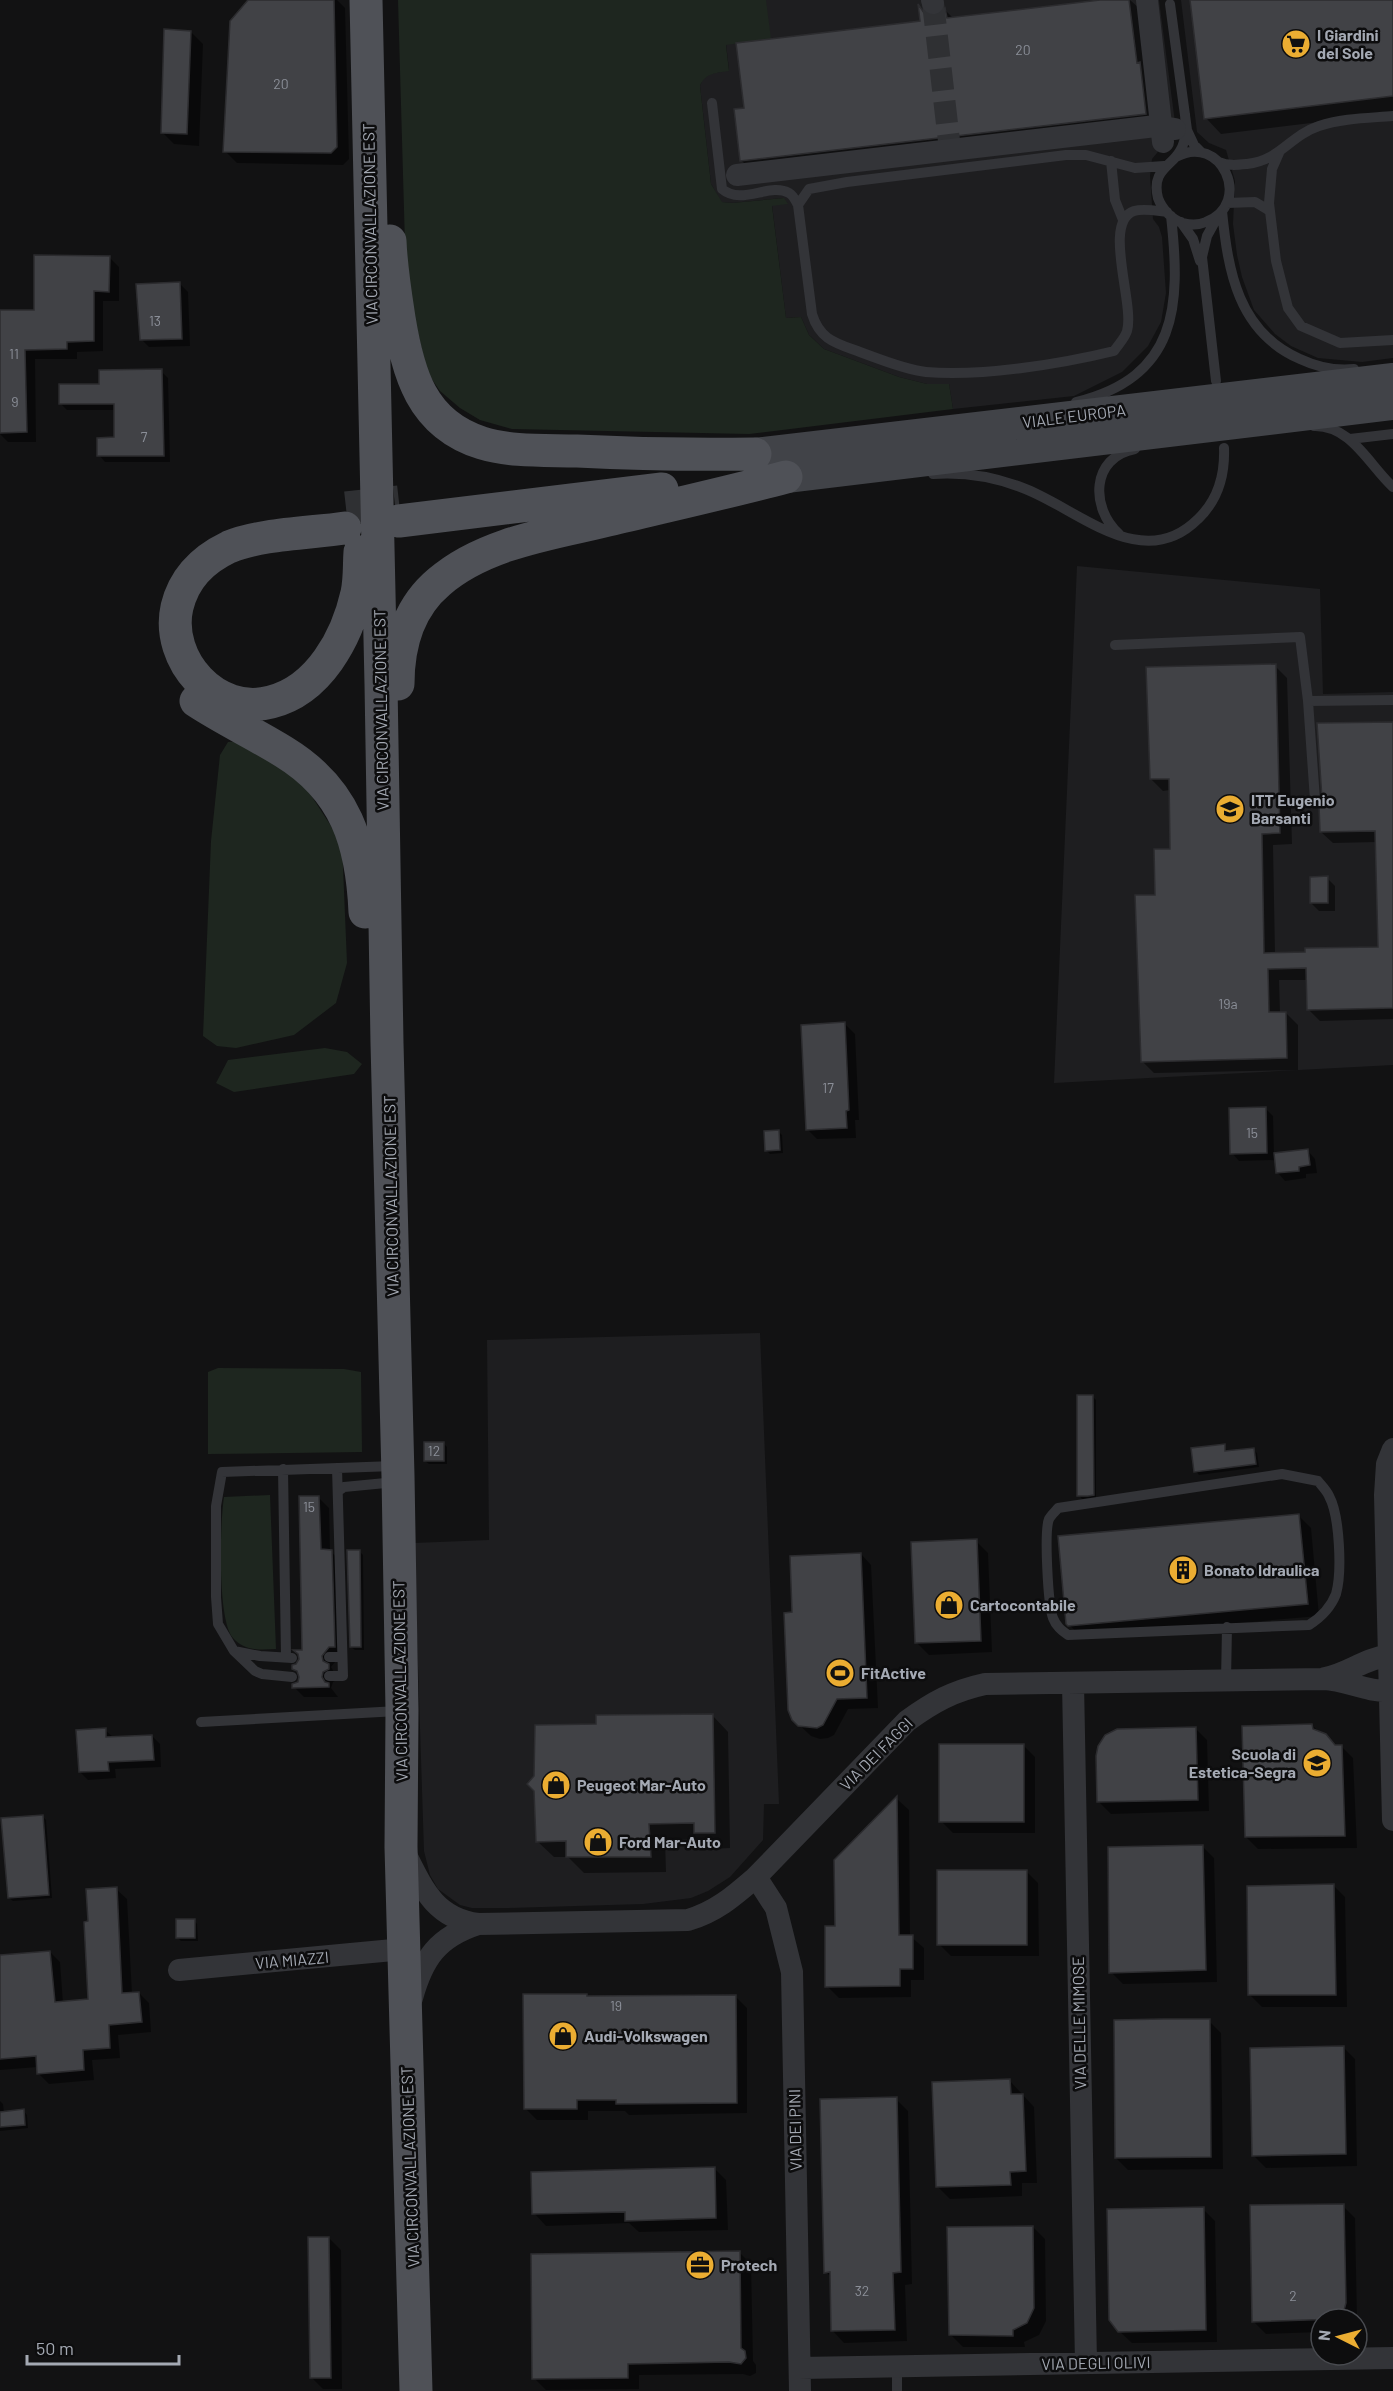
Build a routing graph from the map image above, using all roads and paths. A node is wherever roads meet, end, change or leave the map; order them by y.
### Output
1 (366, 0) edge
2 (1147, 0) edge
3 (1170, 4) dead end
4 (366, 45) junction
5 (712, 103) dead end
6 (1393, 116) edge
7 (1172, 134) junction
8 (1201, 152) junction
9 (950, 153) junction
10 (1279, 153) junction
11 (1111, 161) junction
12 (1219, 162) junction
13 (1164, 166) junction
14 (736, 176) dead end
15 (798, 205) junction
16 (1222, 210) junction
17 (1270, 211) junction
18 (1173, 217) junction
19 (1123, 220) junction
20 (371, 266) junction
21 (1206, 300) junction
22 (1393, 340) edge
23 (1379, 373) edge
24 (1216, 381) dead end
25 (1393, 404) edge
26 (1065, 405) dead end
27 (943, 420) dead end
28 (1294, 422) junction
29 (1256, 431) dead end
30 (1393, 434) edge
31 (1350, 439) junction
32 (873, 441) junction
33 (1144, 447) dead end
34 (1224, 448) dead end
35 (755, 454) junction
36 (802, 475) junction
37 (918, 475) dead end
38 (853, 481) dead end
39 (1393, 487) edge
40 (1122, 536) junction
41 (1116, 645) dead end
42 (1393, 700) edge
43 (1308, 701) junction
44 (1315, 800) dead end
45 (386, 989) junction
46 (388, 1089) junction
47 (1393, 1449) edge
48 (337, 1468) junction
49 (283, 1469) junction
50 (398, 1474) junction
51 (338, 1491) junction
52 (1227, 1627) junction
53 (234, 1651) junction
54 (1388, 1656) junction
55 (328, 1657) dead end
56 (342, 1657) junction
57 (329, 1676) dead end
58 (292, 1677) dead end
59 (1315, 1679) junction
60 (1226, 1681) junction
61 (1073, 1683) junction
62 (1389, 1691) junction
63 (402, 1710) junction
64 (201, 1722) dead end
65 (1393, 1820) edge
66 (401, 1847) junction
67 (756, 1877) junction
68 (478, 1924) junction
69 (404, 1949) junction
70 (179, 1970) dead end
71 (406, 2020) junction
72 (1393, 2358) edge
73 (1086, 2363) junction
74 (897, 2367) junction
75 (800, 2368) junction
76 (416, 2391) edge
77 (800, 2391) edge
78 (897, 2391) edge

1 - 4 main road, VIA CIRCONVALLAZIONE EST
2 - 7 street
3 - 7 lane
4 - 20 main road, VIA CIRCONVALLAZIONE EST
4 - 35 main road
5 - 15 lane
6 - 10 lane
7 - 8 lane
7 - 8 lane
7 - 9 street
7 - 13 lane
8 - 12 lane
9 - 11 lane
9 - 14 street
9 - 15 lane
10 - 12 lane
10 - 17 lane
11 - 13 lane
11 - 19 lane
12 - 16 lane
13 - 18 lane
15 - 19 lane
16 - 17 lane
16 - 18 lane
16 - 21 lane
16 - 23 lane
17 - 22 lane
18 - 19 lane
18 - 21 lane
18 - 26 lane
20 - 45 main road, VIA CIRCONVALLAZIONE EST
20 - 46 main road
21 - 24 lane
23 - 32 street, VIALE EUROPA
25 - 28 street, VIALE EUROPA
27 - 32 lane
28 - 29 lane
28 - 31 lane
28 - 36 street, VIALE EUROPA
30 - 31 lane
31 - 39 lane
32 - 35 street, VIALE EUROPA
33 - 40 lane
34 - 40 lane
35 - 36 main road
36 - 38 lane
36 - 45 main road
37 - 40 lane
41 - 43 lane
42 - 43 lane
43 - 44 lane
45 - 46 main road, VIA CIRCONVALLAZIONE EST
46 - 50 main road, VIA CIRCONVALLAZIONE EST
47 - 54 street
48 - 49 lane
48 - 50 lane
48 - 51 lane
49 - 53 lane
49 - 53 lane
50 - 51 lane
50 - 63 main road, VIA CIRCONVALLAZIONE EST
51 - 56 lane
52 - 52 lane
52 - 60 lane
53 - 58 lane
54 - 59 street, VIA DEI FAGGI
54 - 62 street
55 - 56 lane
56 - 57 lane
59 - 60 street, VIA DEI FAGGI
59 - 62 street, VIA DEI FAGGI
60 - 61 street, VIA DEI FAGGI
61 - 67 street, VIA DEI FAGGI
61 - 73 street, VIA DELLE MIMOSE
62 - 65 street
63 - 64 lane
63 - 66 main road, VIA CIRCONVALLAZIONE EST
66 - 68 street, VIA DEI FAGGI
66 - 69 main road, VIA CIRCONVALLAZIONE EST
67 - 68 street, VIA DEI FAGGI
67 - 75 street, VIA DEI PINI
68 - 71 street, VIA DEI FAGGI
69 - 70 street, VIA MIAZZI
69 - 71 main road, VIA CIRCONVALLAZIONE EST
71 - 76 main road, VIA CIRCONVALLAZIONE EST
72 - 73 street, VIA DEGLI OLIVI
73 - 74 street, VIA DEGLI OLIVI
74 - 75 street, VIA DEGLI OLIVI
74 - 78 lane
75 - 77 street, VIA DEI PINI

